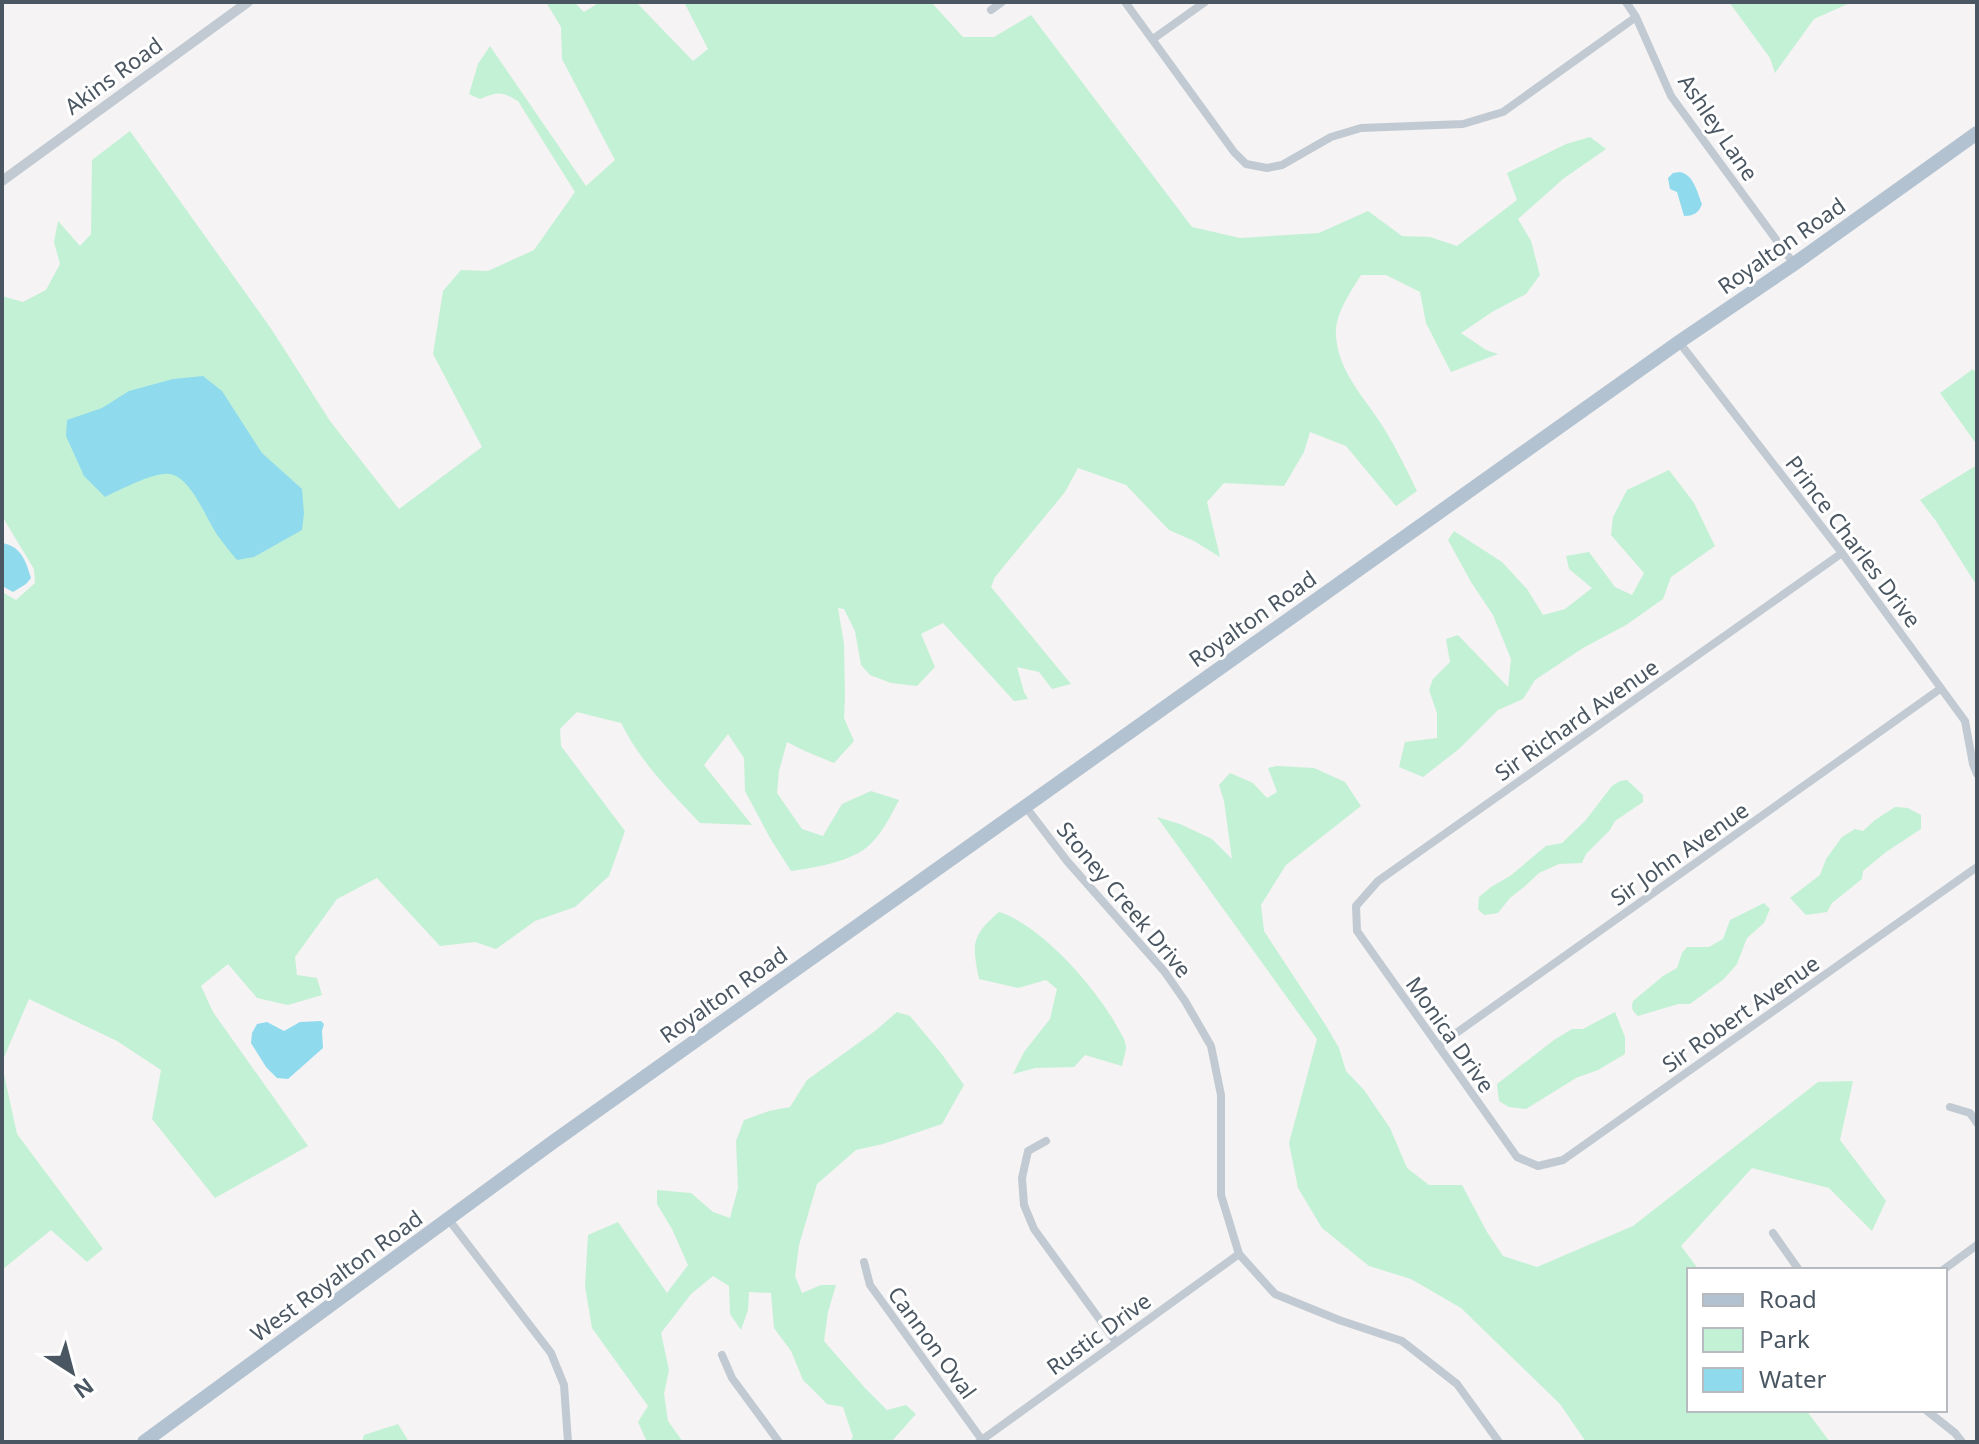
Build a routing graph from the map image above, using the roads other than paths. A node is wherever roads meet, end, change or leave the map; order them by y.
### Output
1 (248, 2) edge
2 (1002, 2) edge
3 (1125, 2) edge
4 (1205, 2) edge
5 (1626, 2) edge
6 (991, 10) dead end
7 (1636, 17) junction
8 (1153, 39) junction
9 (1977, 133) edge
10 (2, 181) edge
11 (1794, 264) junction
12 (1679, 342) junction
13 (1842, 553) junction
14 (1940, 689) junction
15 (1977, 774) edge
16 (1025, 806) junction
17 (1977, 867) edge
18 (1357, 931) joint
19 (1438, 1046) junction
20 (1950, 1107) dead end
21 (1977, 1123) edge
22 (1046, 1141) dead end
23 (553, 1142) joint
24 (1517, 1157) joint
25 (449, 1220) junction
26 (1773, 1233) dead end
27 (1977, 1245) edge
28 (1239, 1254) junction
29 (864, 1262) dead end
30 (1798, 1268) edge
31 (1946, 1268) edge
32 (1116, 1342) junction
33 (722, 1355) dead end
34 (1929, 1412) edge
35 (980, 1441) edge
36 (144, 1442) edge
37 (568, 1442) edge
38 (779, 1442) edge
39 (1499, 1442) edge
40 (1962, 1442) edge

1 - 10 street, Akins Road
2 - 6 street
3 - 8 street
4 - 8 street
5 - 7 street, Ashley Lane
7 - 8 street
7 - 11 street, Ashley Lane
9 - 11 main road, Royalton Road
11 - 12 main road, Royalton Road
12 - 13 street, Prince Charles Drive
12 - 16 main road, Royalton Road
13 - 14 street, Prince Charles Drive
13 - 18 street, Sir Richard Avenue
14 - 15 street, Prince Charles Drive
14 - 19 street, Sir John Avenue
16 - 23 main road, Royalton Road
16 - 28 street, Stoney Creek Drive
17 - 24 street, Sir Robert Avenue
18 - 19 street, Monica Drive
19 - 24 street, Monica Drive
20 - 21 street
22 - 32 street
23 - 25 main road, West Royalton Road
25 - 36 main road, West Royalton Road
25 - 37 street
26 - 30 street
27 - 31 street
28 - 32 street, Rustic Drive
28 - 39 street, Stoney Creek Drive
29 - 35 street, Cannon Oval
32 - 35 street, Rustic Drive
33 - 38 street
34 - 40 street

